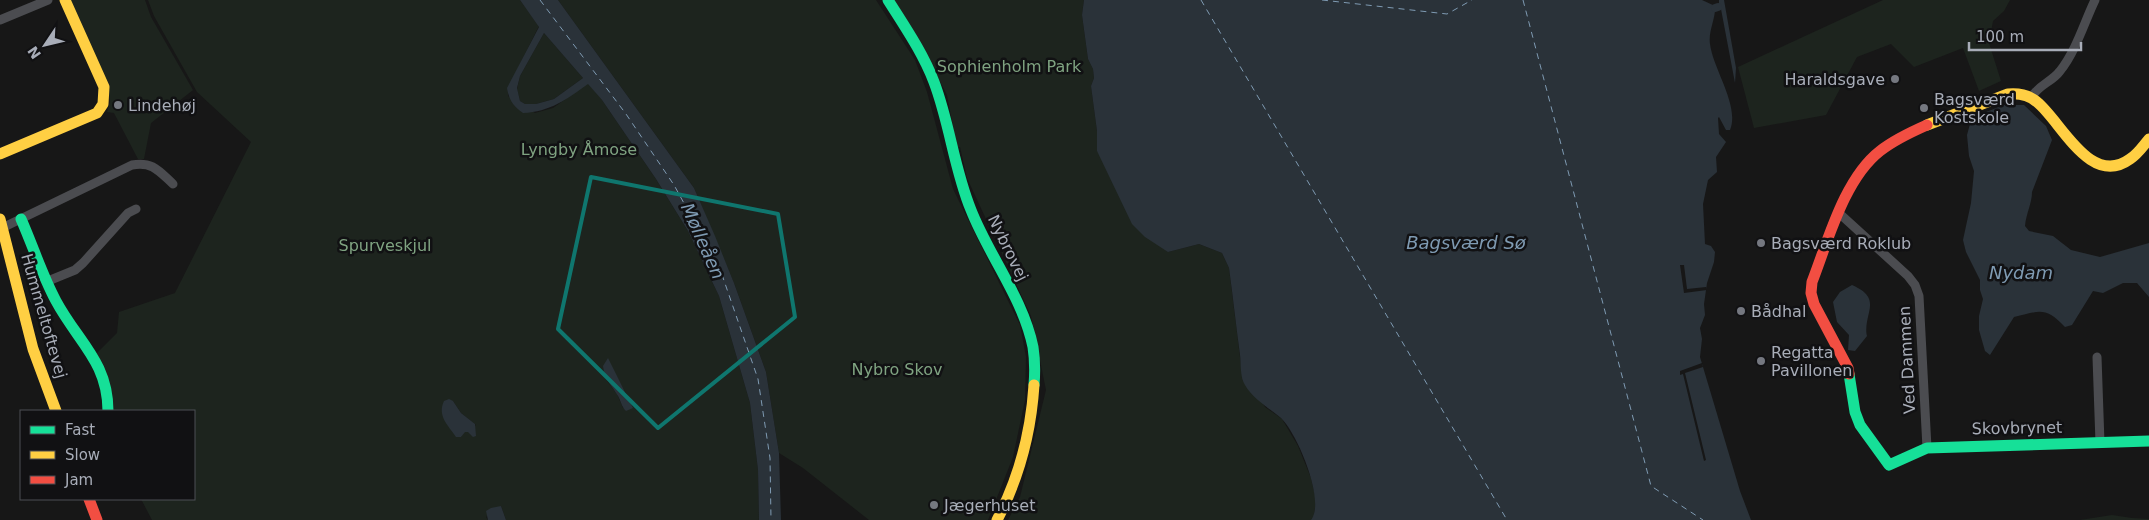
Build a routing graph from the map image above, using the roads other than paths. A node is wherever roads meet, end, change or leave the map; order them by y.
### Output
1 (48, 0) edge
2 (65, 0) edge
3 (888, 0) edge
4 (2095, 0) edge
5 (0, 20) edge
6 (2032, 98) junction
7 (2149, 139) edge
8 (0, 154) edge
9 (173, 184) dead end
10 (136, 209) dead end
11 (1840, 214) junction
12 (21, 219) junction
13 (1, 224) edge
14 (48, 281) junction
15 (2097, 357) dead end
16 (56, 410) edge
17 (108, 410) edge
18 (2149, 441) edge
19 (2100, 443) junction
20 (1926, 448) junction
21 (89, 500) edge
22 (98, 520) edge
23 (997, 520) edge

1 - 5 street
2 - 8 street
3 - 23 street, Nybrovej
4 - 6 street
6 - 7 street
6 - 11 street
9 - 12 street, Hummeltoftevej
10 - 14 street
11 - 20 street, Ved Dammen
11 - 20 street, Skovbrynet
12 - 13 street, Hummeltoftevej
12 - 14 street
13 - 16 street, Hummeltoftevej
14 - 17 street
15 - 19 street
18 - 19 street, Skovbrynet
19 - 20 street, Skovbrynet
21 - 22 street

